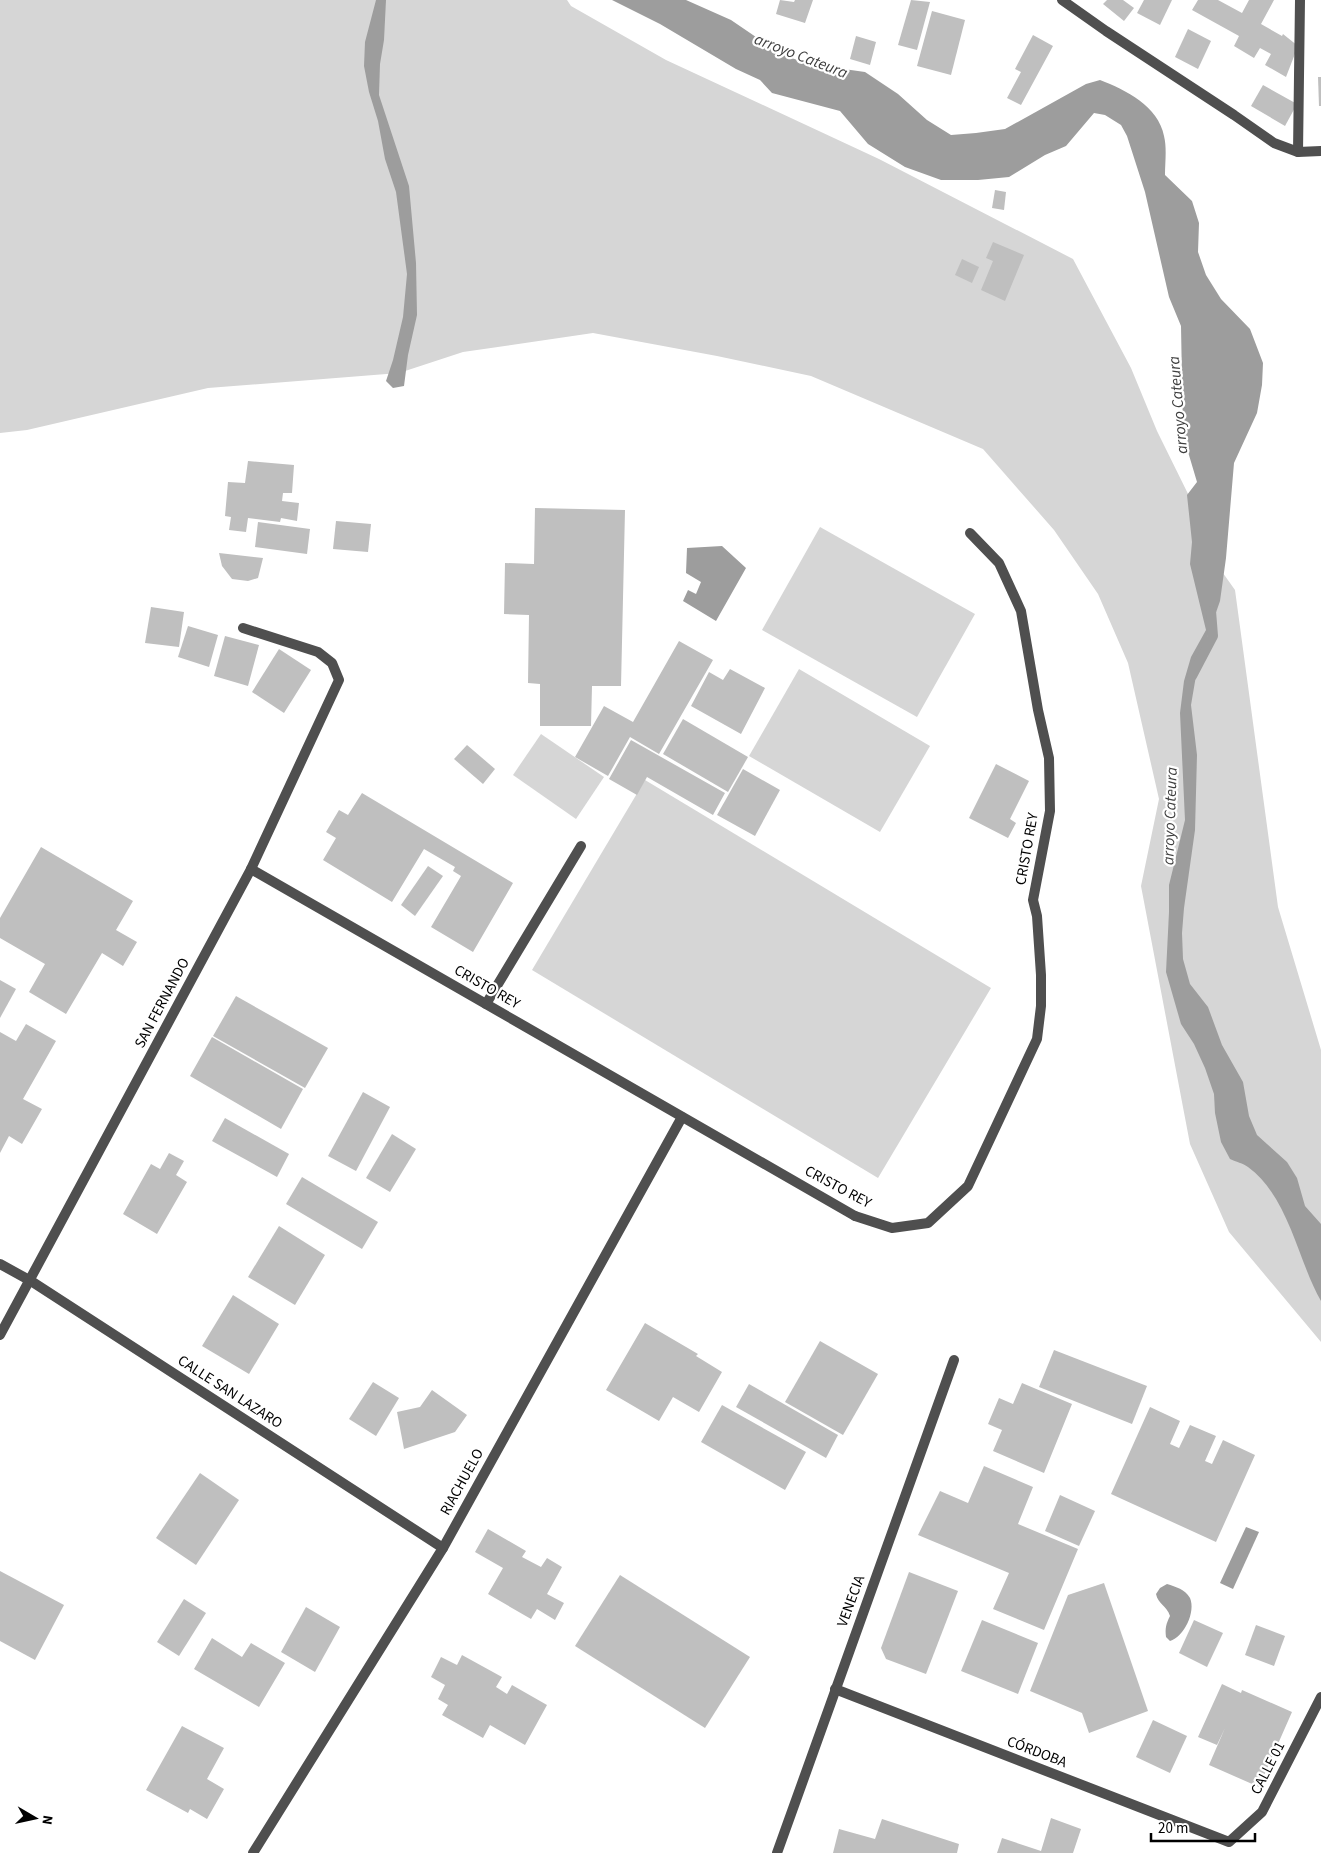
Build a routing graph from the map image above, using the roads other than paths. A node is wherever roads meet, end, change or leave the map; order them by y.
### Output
1 (1062, 0) edge
2 (1300, 0) edge
3 (1321, 151) edge
4 (1298, 152) junction
5 (970, 533) dead end
6 (243, 628) dead end
7 (581, 846) dead end
8 (251, 868) junction
9 (486, 1004) junction
10 (682, 1117) junction
11 (0, 1264) edge
12 (30, 1281) junction
13 (0, 1335) edge
14 (954, 1360) dead end
15 (443, 1548) junction
16 (835, 1689) junction
17 (1321, 1697) edge
18 (1229, 1842) joint
19 (253, 1853) edge
20 (776, 1853) edge

1 - 4 street
2 - 4 street
3 - 4 street
5 - 10 street, CRISTO REY
6 - 8 street, SAN FERNANDO
7 - 9 street
8 - 9 street, CRISTO REY
8 - 12 street, SAN FERNANDO
9 - 10 street, CRISTO REY
10 - 15 street, RIACHUELO
11 - 12 street, CALLE SAN LAZARO
12 - 13 street, SAN FERNANDO
12 - 15 street, CALLE SAN LAZARO
14 - 16 street, VENECIA
15 - 19 street, RIACHUELO
16 - 18 street, CÓRDOBA
16 - 20 street, VENECIA
17 - 18 street, CALLE 01

